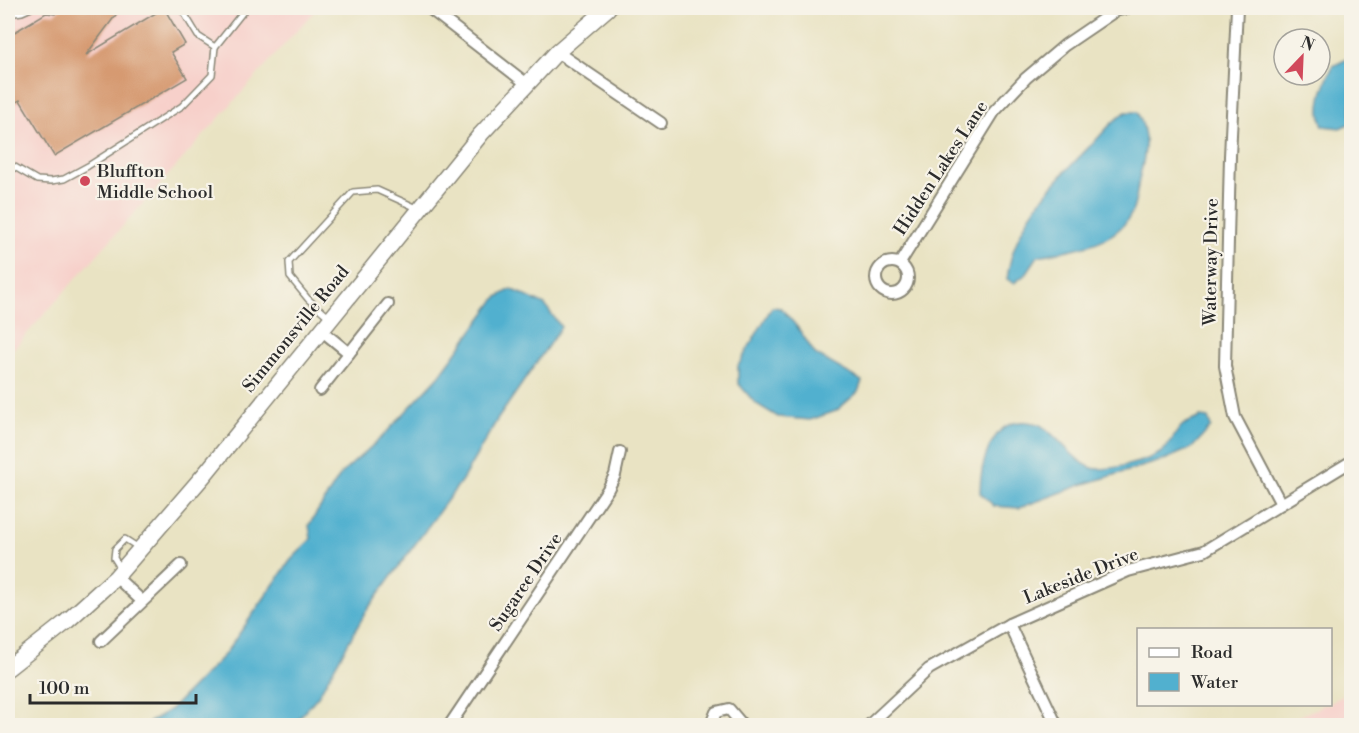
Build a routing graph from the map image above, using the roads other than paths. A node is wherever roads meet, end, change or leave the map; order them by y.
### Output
1 (31, 8) edge
2 (181, 8) edge
3 (246, 8) edge
4 (429, 8) edge
5 (608, 8) edge
6 (1127, 8) edge
7 (1237, 8) edge
8 (8, 14) edge
9 (215, 47) junction
10 (557, 52) junction
11 (527, 84) junction
12 (661, 123) dead end
13 (8, 163) edge
14 (419, 209) junction
15 (900, 263) dead end
16 (388, 304) dead end
17 (326, 324) junction
18 (349, 352) junction
19 (320, 390) dead end
20 (620, 452) dead end
21 (1352, 461) edge
22 (1281, 504) junction
23 (181, 565) dead end
24 (119, 573) junction
25 (142, 600) junction
26 (1009, 624) junction
27 (101, 641) dead end
28 (8, 668) edge
29 (449, 726) edge
30 (712, 726) edge
31 (739, 726) edge
32 (868, 726) edge
33 (1057, 726) edge

1 - 8 lane
2 - 9 lane
3 - 9 lane
4 - 11 street
5 - 10 street, Simmonsville Road
6 - 15 street, Hidden Lakes Lane
7 - 22 street, Waterway Drive
9 - 13 lane
10 - 11 street, Simmonsville Road
10 - 12 street
11 - 14 street, Simmonsville Road
14 - 17 street, Simmonsville Road
14 - 17 lane
16 - 18 street
17 - 18 street
17 - 24 street, Simmonsville Road
18 - 19 street
20 - 29 street, Sugaree Drive
21 - 22 street, Lakeside Drive
22 - 26 street, Lakeside Drive
23 - 25 street
24 - 25 street
24 - 28 street, Simmonsville Road
25 - 27 street
26 - 32 street, Lakeside Drive
26 - 33 street
30 - 31 street

